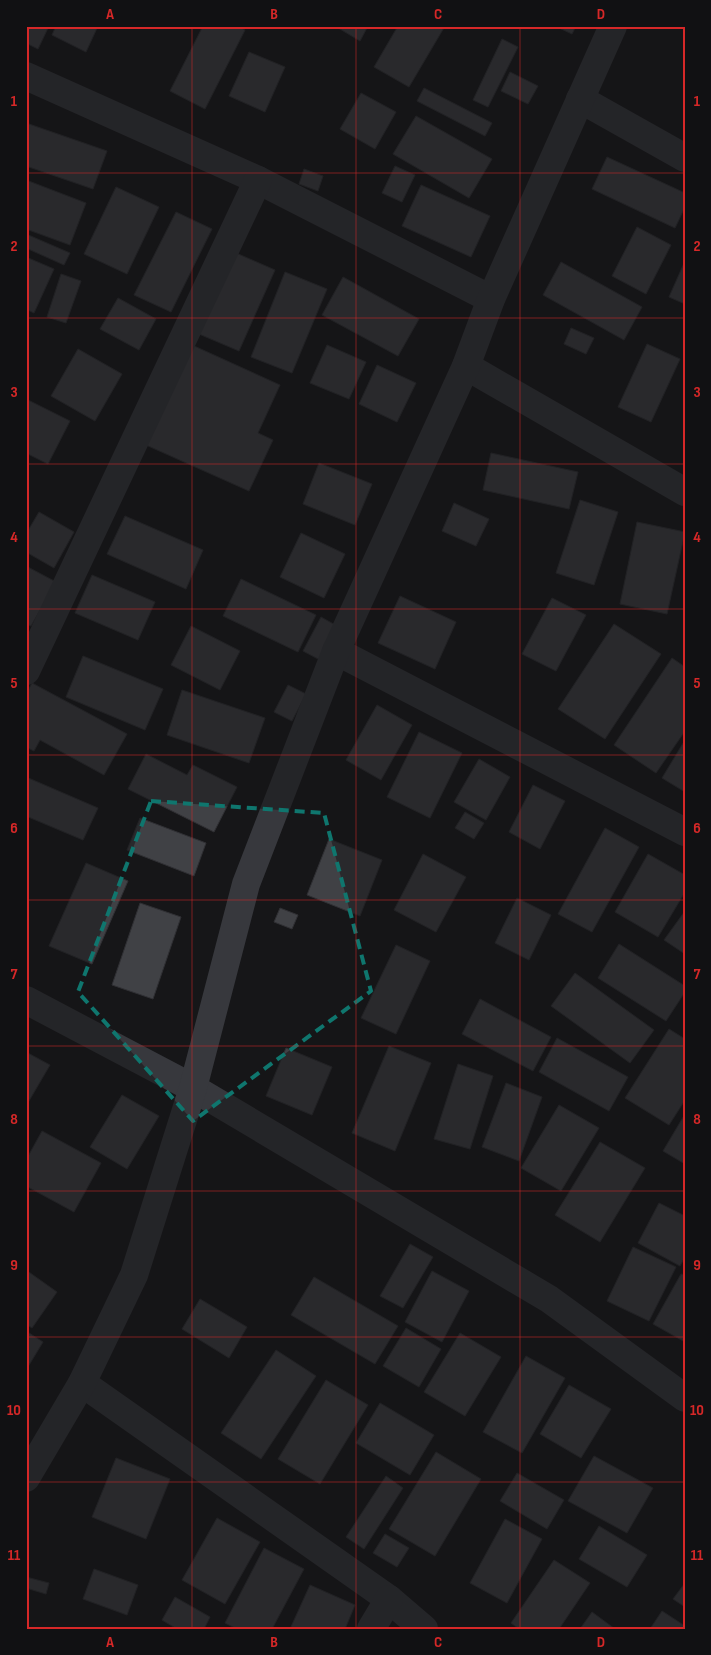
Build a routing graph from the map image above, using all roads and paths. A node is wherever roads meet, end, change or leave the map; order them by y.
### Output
1 (613, 26) edge
2 (26, 76) edge
3 (580, 99) junction
4 (685, 158) edge
5 (258, 180) junction
6 (491, 299) junction
7 (466, 366) junction
8 (685, 492) edge
9 (336, 651) junction
10 (26, 672) edge
11 (685, 832) edge
12 (26, 1000) edge
13 (193, 1088) junction
14 (82, 1383) junction
15 (685, 1398) edge
16 (26, 1478) edge
17 (389, 1600) junction
18 (371, 1629) edge
19 (424, 1629) edge

1 - 3 street
2 - 5 street
3 - 4 street
3 - 6 street
5 - 6 street
5 - 10 street
6 - 7 street
7 - 8 street
7 - 9 street
9 - 11 street
9 - 13 street
12 - 13 street
13 - 14 street
13 - 15 street
14 - 16 street
14 - 17 street
17 - 18 street
17 - 19 street

